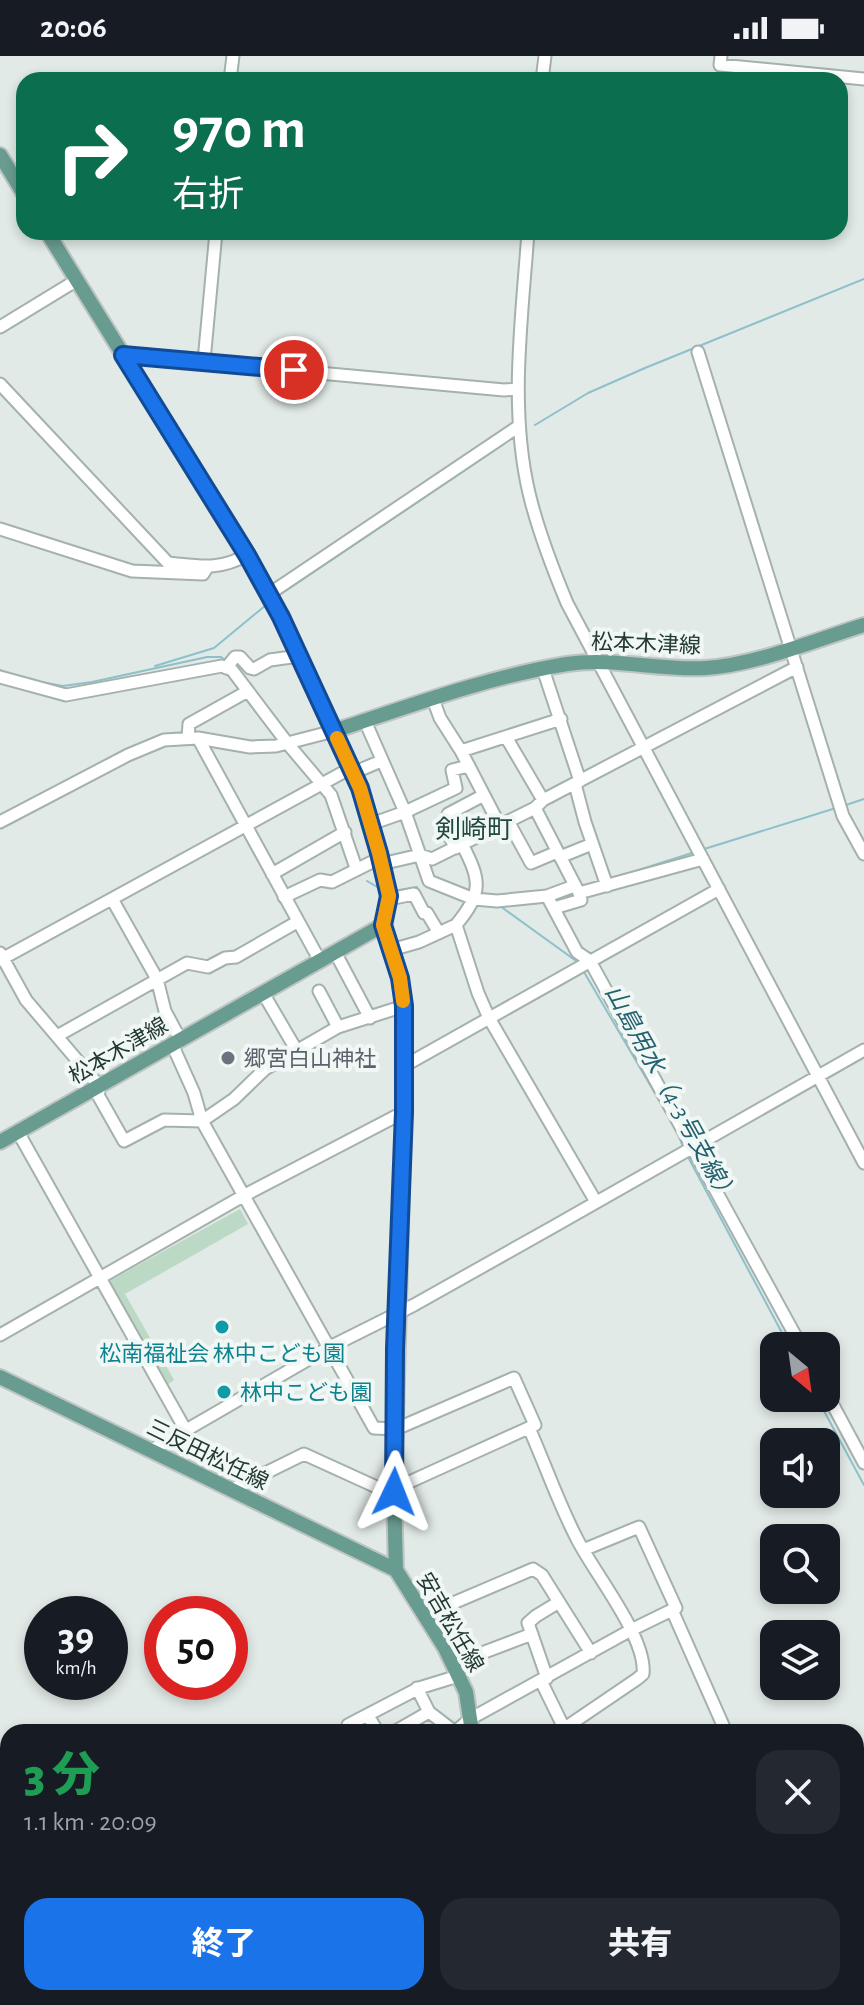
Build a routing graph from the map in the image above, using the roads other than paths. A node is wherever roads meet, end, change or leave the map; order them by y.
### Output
1 (721, 56) edge
2 (792, 72) edge
3 (0, 155) edge
4 (16, 173) edge
5 (52, 240) edge
6 (215, 240) edge
7 (527, 240) edge
8 (77, 280) junction
9 (0, 327) edge
10 (698, 352) dead end
11 (123, 355) junction
12 (204, 361) junction
13 (0, 384) edge
14 (518, 389) junction
15 (519, 426) junction
16 (0, 529) edge
17 (247, 555) junction
18 (208, 566) junction
19 (269, 594) junction
20 (864, 625) edge
21 (791, 647) junction
22 (299, 656) junction
23 (600, 662) junction
24 (229, 665) junction
25 (797, 667) junction
26 (543, 669) junction
27 (0, 677) edge
28 (248, 691) junction
29 (433, 699) junction
30 (561, 719) junction
31 (365, 721) junction
32 (334, 731) junction
33 (506, 737) junction
34 (193, 738) junction
35 (293, 743) junction
36 (644, 747) junction
37 (461, 751) junction
38 (381, 761) junction
39 (469, 766) junction
40 (352, 770) junction
41 (326, 781) junction
42 (578, 782) junction
43 (484, 795) junction
44 (439, 798) junction
45 (539, 804) junction
46 (405, 812) junction
47 (448, 814) junction
48 (0, 822) edge
49 (504, 822) junction
50 (371, 824) junction
51 (246, 826) junction
52 (345, 832) junction
53 (592, 844) junction
54 (459, 846) junction
55 (700, 853) junction
56 (864, 854) edge
57 (420, 855) junction
58 (558, 855) junction
59 (380, 861) junction
60 (356, 868) junction
61 (272, 874) junction
62 (606, 882) junction
63 (719, 889) junction
64 (577, 891) junction
65 (388, 893) junction
66 (547, 896) junction
67 (284, 897) junction
68 (112, 899) junction
69 (474, 899) junction
70 (554, 908) junction
71 (297, 922) junction
72 (383, 925) junction
73 (456, 925) junction
74 (439, 933) junction
75 (391, 950) junction
76 (335, 952) junction
77 (1, 957) edge
78 (320, 961) junction
79 (585, 964) junction
80 (157, 979) junction
81 (319, 991) dead end
82 (263, 993) junction
83 (404, 1006) junction
84 (370, 1018) junction
85 (489, 1018) junction
86 (338, 1027) junction
87 (57, 1036) junction
88 (176, 1042) junction
89 (864, 1050) edge
90 (297, 1051) junction
91 (404, 1066) junction
92 (818, 1076) junction
93 (100, 1087) junction
94 (404, 1112) junction
95 (202, 1121) junction
96 (18, 1132) junction
97 (0, 1142) edge
98 (687, 1149) junction
99 (864, 1163) edge
100 (243, 1196) junction
101 (596, 1202) junction
102 (99, 1277) junction
103 (397, 1313) junction
104 (793, 1332) edge
105 (0, 1335) edge
106 (328, 1348) junction
107 (0, 1377) edge
108 (837, 1412) edge
109 (529, 1428) junction
110 (185, 1429) junction
111 (396, 1429) junction
112 (150, 1451) junction
113 (864, 1463) edge
114 (231, 1490) junction
115 (394, 1492) junction
116 (583, 1550) junction
117 (396, 1570) junction
118 (559, 1602) junction
119 (676, 1608) dead end
120 (425, 1615) junction
121 (631, 1630) junction
122 (532, 1634) junction
123 (591, 1653) junction
124 (455, 1670) junction
125 (544, 1680) junction
126 (417, 1688) junction
127 (429, 1712) junction
128 (368, 1716) junction
129 (350, 1724) edge
130 (373, 1724) edge
131 (408, 1724) edge
132 (445, 1724) edge
133 (471, 1724) edge
134 (474, 1724) edge
135 (560, 1724) edge
136 (571, 1724) edge
137 (722, 1724) edge

1 - 2 street
3 - 4 main road
5 - 8 main road
6 - 12 street
7 - 14 street
8 - 9 street
8 - 11 main road
10 - 21 street
11 - 12 street
11 - 17 main road
12 - 14 street
13 - 18 street
14 - 15 street
15 - 19 street
15 - 23 street
16 - 18 street
17 - 18 street
17 - 19 main road
19 - 22 main road
20 - 21 main road, 松本木津線
21 - 23 main road, 松本木津線
21 - 25 street
22 - 24 street
22 - 32 main road
23 - 26 main road, 松本木津線
23 - 36 street
24 - 27 street
24 - 28 street
25 - 36 street
25 - 56 street
26 - 29 main road, 松本木津線
26 - 30 street
28 - 34 street
28 - 35 street
29 - 31 main road, 松本木津線
29 - 37 street
30 - 33 street
30 - 42 street
31 - 32 main road, 松本木津線
31 - 38 street
32 - 35 street
32 - 40 main road
33 - 37 street
33 - 45 street
34 - 35 street
34 - 48 street
34 - 51 street
35 - 41 street
36 - 42 street
36 - 55 street
37 - 39 street
38 - 40 street
38 - 46 street
39 - 43 street
39 - 44 street
40 - 41 street
40 - 50 main road
41 - 51 street
41 - 52 street
42 - 45 street
42 - 53 street
43 - 47 street
43 - 49 street
44 - 46 street
44 - 47 street
45 - 49 street
45 - 58 street
46 - 50 street
46 - 57 street
47 - 54 street
49 - 54 street
49 - 58 street
50 - 59 main road
51 - 61 street
51 - 68 street
52 - 60 street
52 - 61 street
53 - 58 street
53 - 62 street
54 - 57 street
54 - 69 street
55 - 62 street
55 - 63 street
57 - 59 street
57 - 69 street
58 - 64 street
59 - 60 street
59 - 65 main road
60 - 67 street
61 - 67 street
62 - 64 street
63 - 79 street
63 - 92 street
64 - 66 street
64 - 70 street
65 - 72 main road
65 - 74 street
66 - 69 street
66 - 70 street
67 - 71 street
68 - 77 street
68 - 80 street
69 - 73 street
70 - 79 street
71 - 78 street
71 - 80 street
72 - 75 main road, 安吉松任線
72 - 76 main road, 松本木津線
73 - 74 street
73 - 85 street
74 - 75 street
75 - 83 main road, 安吉松任線
76 - 78 main road, 松本木津線
76 - 84 street
77 - 87 street
78 - 82 main road, 松本木津線
79 - 85 street
79 - 98 street
80 - 87 street
80 - 88 street
81 - 86 street
82 - 88 main road, 松本木津線
82 - 90 street
83 - 84 street
83 - 91 main road, 安吉松任線
84 - 86 street
85 - 91 street
85 - 101 street
86 - 90 street
87 - 93 street
88 - 93 main road, 松本木津線
88 - 95 street
89 - 92 street
90 - 95 street
91 - 94 main road, 安吉松任線
92 - 98 street
92 - 99 street
93 - 95 street
93 - 96 main road, 松本木津線
94 - 100 street
94 - 103 main road, 安吉松任線
95 - 100 street
96 - 97 main road, 松本木津線
96 - 102 street
98 - 101 street
98 - 104 street
100 - 102 street
100 - 106 street
101 - 103 street
102 - 105 street
102 - 110 street
103 - 106 street
103 - 111 main road, 安吉松任線
106 - 110 street
106 - 111 street
107 - 112 main road, 三反田松任線
108 - 113 street
109 - 111 street
109 - 115 street
109 - 116 street
110 - 112 street
111 - 115 main road, 安吉松任線
112 - 114 main road, 三反田松任線
114 - 115 street
114 - 117 main road, 三反田松任線
115 - 117 main road, 安吉松任線
116 - 119 street
116 - 121 street
117 - 120 main road, 安吉松任線
118 - 120 street
118 - 122 street
118 - 123 street
120 - 124 main road, 安吉松任線
121 - 123 street
121 - 136 street
121 - 137 street
122 - 124 street
122 - 125 street
123 - 125 street
124 - 126 street
124 - 133 main road, 安吉松任線
125 - 134 street
125 - 135 street
126 - 127 street
126 - 128 street
127 - 131 street
127 - 132 street
128 - 129 street
128 - 130 street

